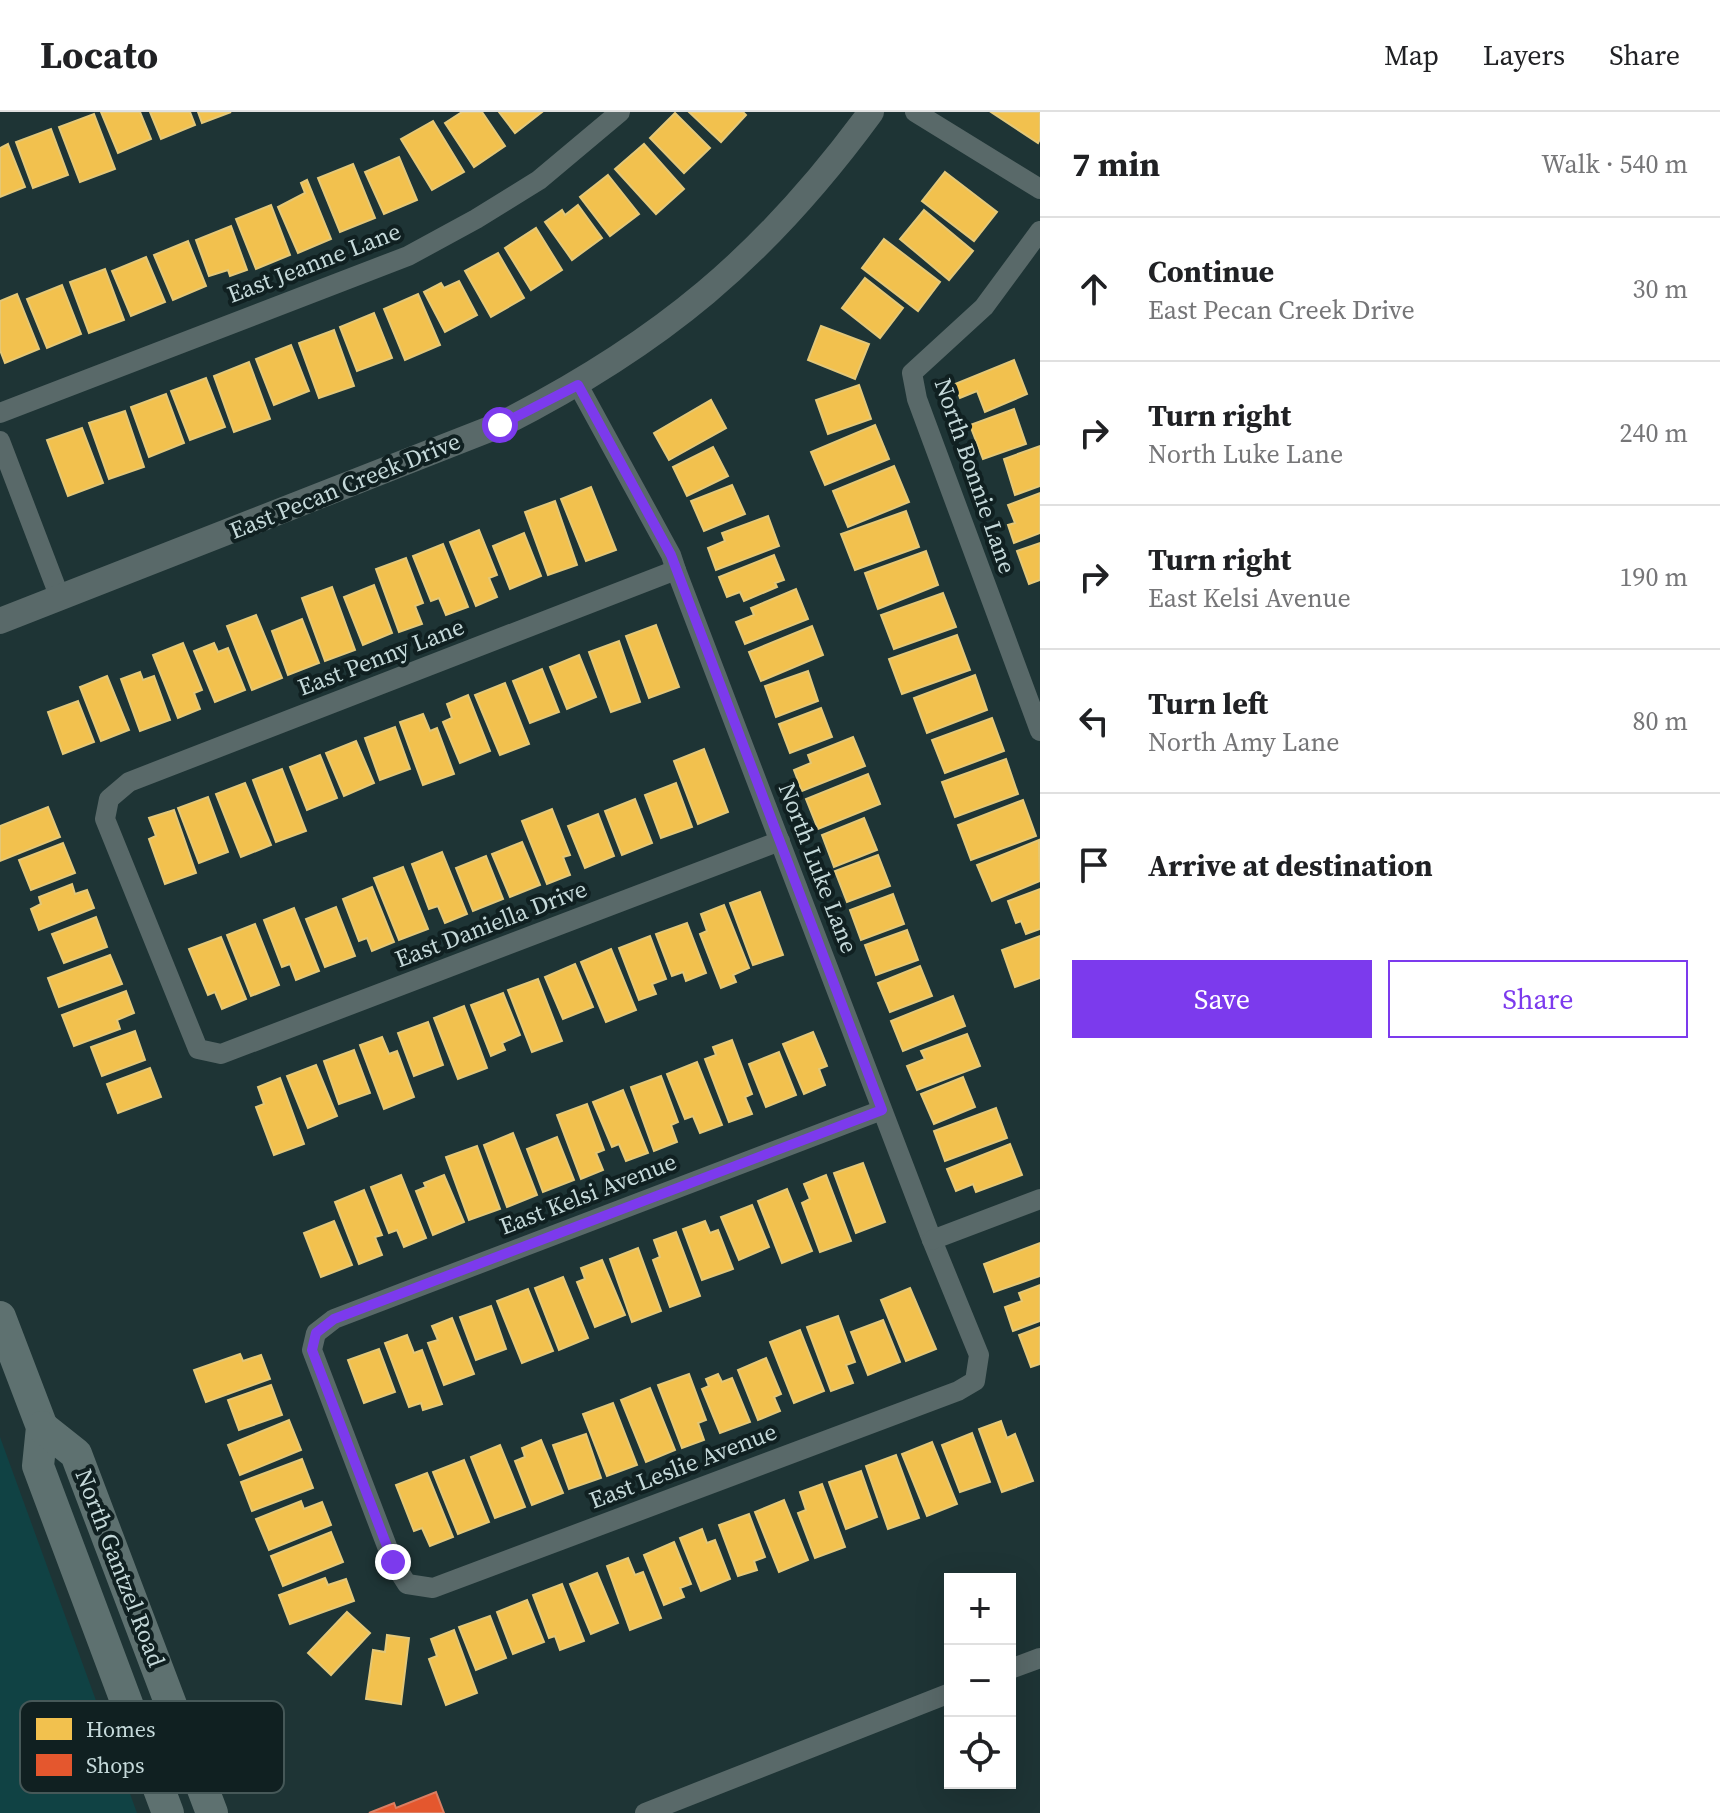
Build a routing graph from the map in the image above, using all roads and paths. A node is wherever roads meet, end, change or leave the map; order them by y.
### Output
1 (620, 112) edge
2 (871, 112) edge
3 (915, 112) edge
4 (1040, 189) edge
5 (1040, 231) edge
6 (578, 385) junction
7 (0, 413) edge
8 (0, 441) edge
9 (676, 570) junction
10 (60, 598) junction
11 (0, 621) edge
12 (1040, 731) edge
13 (780, 841) junction
14 (221, 1054) joint
15 (882, 1110) junction
16 (1040, 1199) edge
17 (932, 1240) junction
18 (0, 1317) edge
19 (975, 1381) joint
20 (42, 1427) junction
21 (407, 1584) joint
22 (1040, 1658) edge
23 (1016, 1667) edge
24 (944, 1695) edge
25 (126, 1701) edge
26 (170, 1701) edge
27 (161, 1793) edge
28 (204, 1793) edge
29 (168, 1813) edge
30 (212, 1813) edge
31 (645, 1813) edge

1 - 7 street, East Jeanne Lane
2 - 6 street, East Pecan Creek Drive
3 - 4 street
5 - 12 street, North Bonnie Lane
6 - 9 street, North Luke Lane
6 - 10 street, East Pecan Creek Drive
8 - 10 street
9 - 13 street, North Luke Lane
9 - 14 street, East Penny Lane
10 - 11 street, East Pecan Creek Drive
13 - 14 street, East Daniella Drive
13 - 15 street, North Luke Lane
15 - 17 street, North Luke Lane
15 - 21 street, East Kelsi Avenue
16 - 17 street
17 - 19 street, North Luke Lane
18 - 20 main road, North Gantzel Road
19 - 21 street, East Leslie Avenue
20 - 25 main road, North Gantzel Road
20 - 26 main road, North Gantzel Road
22 - 23 street
24 - 31 street
27 - 29 main road, North Gantzel Road
28 - 30 main road, North Gantzel Road

